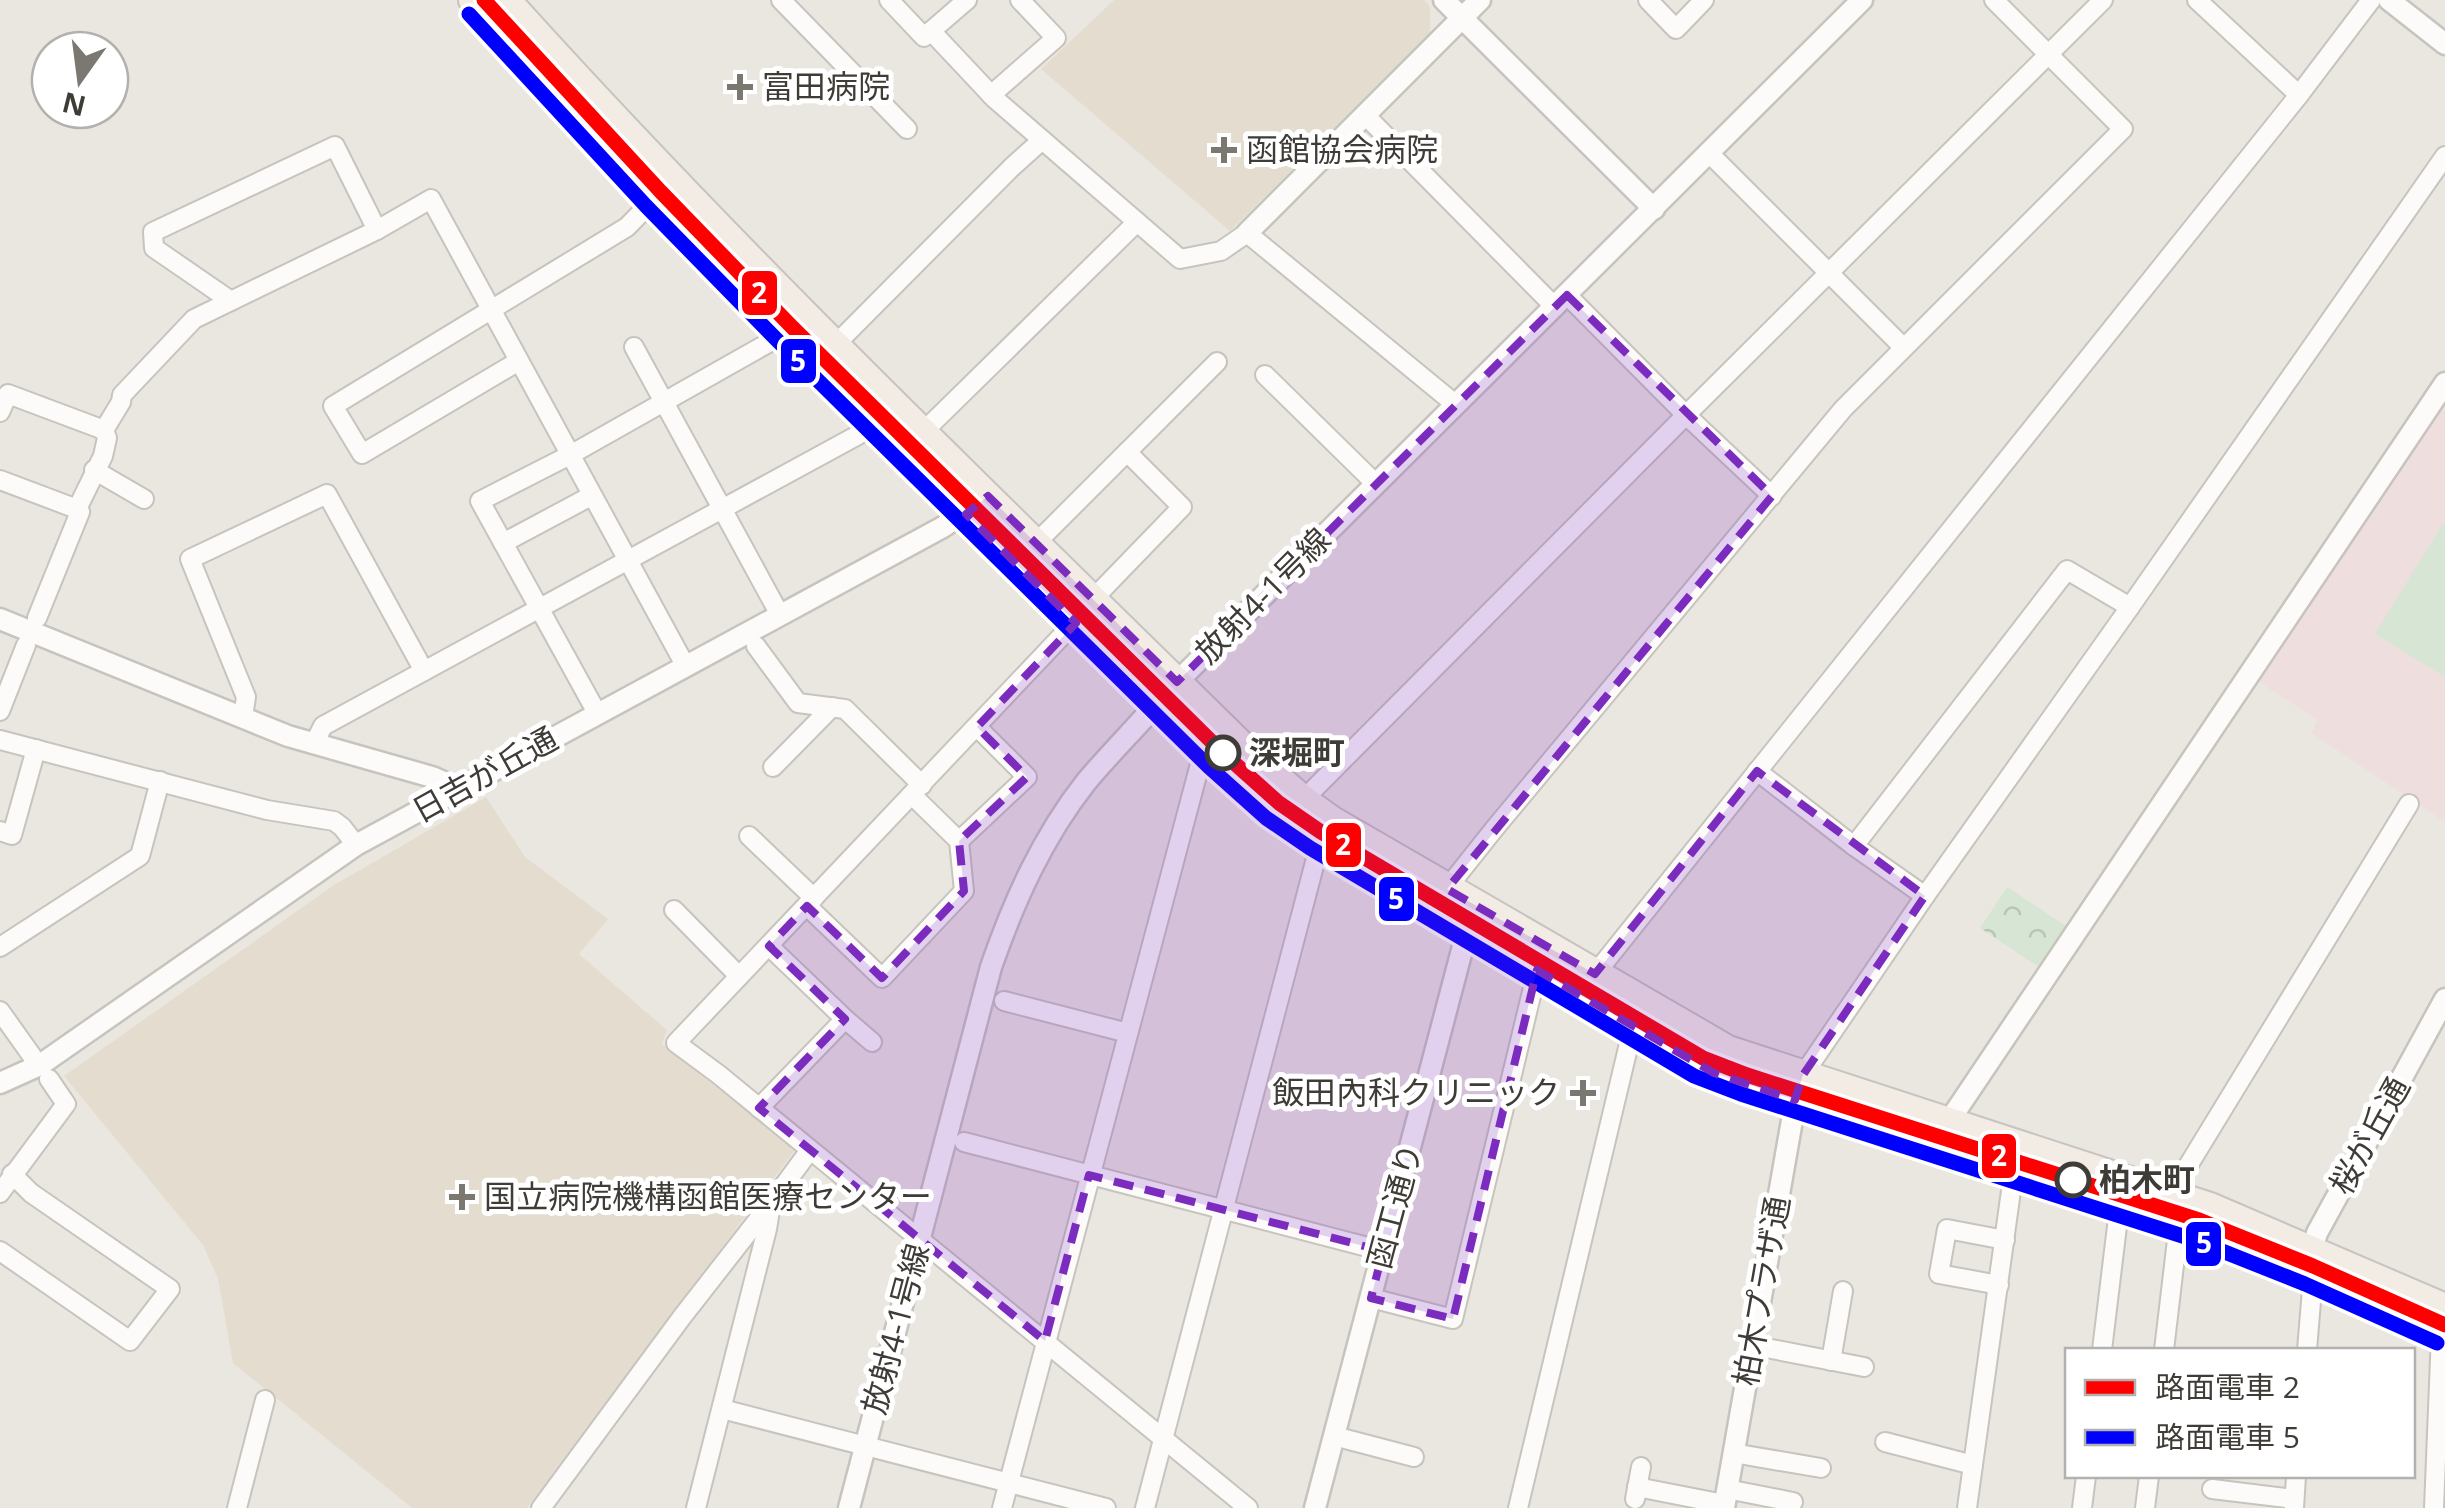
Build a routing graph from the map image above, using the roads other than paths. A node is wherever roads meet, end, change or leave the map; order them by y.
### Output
1 (473, 0) edge
2 (506, 0) edge
3 (781, 0) edge
4 (890, 0) edge
5 (967, 0) edge
6 (1020, 0) edge
7 (1444, 0) edge
8 (1480, 0) edge
9 (1648, 0) edge
10 (1704, 0) edge
11 (1994, 0) edge
12 (2103, 0) edge
13 (2197, 0) edge
14 (2371, 0) edge
15 (2389, 0) edge
16 (1859, 1) edge
17 (1462, 18) junction
18 (931, 32) junction
19 (2445, 44) edge
20 (2048, 54) junction
21 (990, 95) junction
22 (2299, 95) junction
23 (1366, 116) junction
24 (907, 129) dead end
25 (1042, 140) junction
26 (1708, 152) junction
27 (2445, 156) edge
28 (664, 189) junction
29 (1654, 209) junction
30 (1137, 222) junction
31 (377, 230) junction
32 (1248, 233) junction
33 (1828, 274) junction
34 (1561, 301) junction
35 (231, 302) junction
36 (491, 310) junction
37 (784, 331) junction
38 (835, 345) junction
39 (634, 347) dead end
40 (1903, 347) junction
41 (519, 361) junction
42 (1217, 362) dead end
43 (1265, 375) dead end
44 (2445, 384) edge
45 (664, 401) junction
46 (1456, 404) junction
47 (0, 412) edge
48 (1686, 415) junction
49 (873, 421) junction
50 (104, 430) junction
51 (923, 432) junction
52 (1126, 452) junction
53 (570, 455) junction
54 (94, 470) junction
55 (0, 480) edge
56 (1374, 484) junction
57 (592, 496) junction
58 (1772, 496) junction
59 (144, 498) dead end
60 (977, 505) junction
61 (77, 509) junction
62 (722, 509) junction
63 (503, 542) junction
64 (1036, 543) junction
65 (628, 561) junction
66 (1092, 600) junction
67 (539, 608) junction
68 (2130, 608) junction
69 (780, 615) junction
70 (0, 618) edge
71 (37, 618) dead end
72 (1075, 622) junction
73 (26, 644) dead end
74 (756, 646) dead end
75 (686, 665) junction
76 (424, 671) junction
77 (1177, 682) junction
78 (1157, 703) junction
79 (832, 707) junction
80 (0, 710) edge
81 (597, 713) junction
82 (243, 717) junction
83 (977, 727) junction
84 (0, 740) edge
85 (314, 744) junction
86 (1204, 749) junction
87 (36, 750) junction
88 (772, 767) dead end
89 (1757, 771) junction
90 (160, 781) junction
91 (459, 790) junction
92 (917, 790) junction
93 (1304, 800) junction
94 (2409, 804) dead end
95 (0, 831) edge
96 (749, 836) dead end
97 (958, 841) junction
98 (1320, 843) junction
99 (356, 845) junction
100 (1854, 846) junction
101 (1450, 890) junction
102 (1924, 896) junction
103 (810, 902) junction
104 (674, 910) dead end
105 (1474, 919) junction
106 (769, 946) junction
107 (0, 947) edge
108 (1537, 970) junction
109 (1595, 974) junction
110 (739, 976) junction
111 (2445, 999) edge
112 (1004, 1001) dead end
113 (0, 1010) edge
114 (844, 1019) junction
115 (1633, 1026) junction
116 (1128, 1033) junction
117 (872, 1042) dead end
118 (32, 1056) dead end
119 (49, 1079) dead end
120 (0, 1084) edge
121 (1799, 1088) junction
122 (759, 1108) junction
123 (1949, 1122) junction
124 (964, 1142) dead end
125 (1933, 1146) junction
126 (810, 1150) junction
127 (2016, 1158) junction
128 (12, 1174) junction
129 (1089, 1175) junction
130 (0, 1193) edge
131 (772, 1204) junction
132 (2176, 1209) junction
133 (1224, 1210) junction
134 (2118, 1218) dead end
135 (920, 1240) junction
136 (2005, 1240) junction
137 (0, 1251) edge
138 (1383, 1251) junction
139 (2313, 1263) junction
140 (1999, 1285) junction
141 (1843, 1292) dead end
142 (1371, 1298) junction
143 (2444, 1325) edge
144 (1045, 1341) junction
145 (1752, 1345) junction
146 (2102, 1348) edge
147 (2164, 1348) edge
148 (2307, 1348) edge
149 (1831, 1360) junction
150 (1864, 1367) dead end
151 (265, 1400) dead end
152 (722, 1409) junction
153 (1334, 1436) junction
154 (1164, 1438) junction
155 (1885, 1442) dead end
156 (865, 1446) junction
157 (1733, 1452) junction
158 (1414, 1457) dead end
159 (1973, 1465) junction
160 (1641, 1468) dead end
161 (1821, 1468) dead end
162 (2086, 1478) edge
163 (2149, 1478) edge
164 (2296, 1478) edge
165 (1008, 1482) junction
166 (2212, 1489) dead end
167 (1725, 1500) edge
168 (1793, 1502) dead end
169 (2294, 1503) edge
170 (237, 1508) edge
171 (542, 1508) edge
172 (696, 1508) edge
173 (849, 1508) edge
174 (1002, 1508) edge
175 (1106, 1508) edge
176 (1145, 1508) edge
177 (1248, 1508) edge
178 (1315, 1508) edge
179 (1518, 1508) edge
180 (1967, 1508) edge
181 (2082, 1508) edge
182 (2145, 1508) edge
183 (2434, 1508) edge

1 - 28 main road
2 - 28 main road
3 - 24 street
4 - 18 street
5 - 18 street
6 - 21 street
7 - 17 street
8 - 17 street
9 - 10 street
11 - 20 street
12 - 20 street
13 - 22 street
14 - 22 street
15 - 19 street
16 - 26 street, 放射4-1号線
17 - 23 street
17 - 29 street
18 - 21 street
20 - 33 street
20 - 40 street
21 - 25 street
22 - 89 street
23 - 32 street
23 - 34 street
25 - 30 street
25 - 38 street
26 - 29 street, 放射4-1号線
26 - 33 street
27 - 68 street
28 - 36 street
28 - 37 main road
28 - 38 main road
29 - 34 street, 放射4-1号線
30 - 32 street
30 - 51 street
31 - 35 street
31 - 35 street
31 - 36 street
32 - 46 street
33 - 40 street
33 - 48 street
34 - 46 street, 放射4-1号線
34 - 48 street
35 - 50 street
36 - 41 street
36 - 41 street
37 - 45 street
37 - 49 main road
38 - 51 main road
39 - 45 street
40 - 58 street
41 - 53 street
42 - 52 street
43 - 56 street
44 - 123 street
45 - 53 street
45 - 62 street
46 - 56 street, 放射4-1号線
47 - 50 street
48 - 58 street
48 - 93 street
49 - 60 main road
49 - 62 street
50 - 54 street
51 - 60 main road
52 - 64 street
52 - 66 street
53 - 57 street
53 - 63 street
54 - 59 street
54 - 61 street
55 - 61 street
56 - 77 street, 放射4-1号線
57 - 63 street
57 - 65 street
58 - 101 street
60 - 64 main road
60 - 69 street, 日吉が丘通
60 - 72 main road
61 - 71 street
62 - 65 street
62 - 69 street
63 - 67 street
64 - 66 main road
65 - 67 street
65 - 75 street
66 - 77 main road
67 - 76 street
67 - 81 street
68 - 100 street
68 - 102 street
69 - 75 street, 日吉が丘通
70 - 82 street
72 - 78 main road
72 - 83 street
73 - 80 street
74 - 79 street
75 - 81 street, 日吉が丘通
76 - 82 street
76 - 85 street
77 - 78 street, 放射4-1号線
77 - 93 main road
78 - 86 main road
78 - 135 street, 放射4-1号線
79 - 88 street
79 - 92 street
81 - 91 street, 日吉が丘通
82 - 85 street
83 - 92 street
83 - 97 street
84 - 87 street
85 - 91 street
86 - 98 main road
86 - 116 street
87 - 90 street
87 - 95 street
89 - 100 street
89 - 109 street
90 - 99 street
90 - 107 street
91 - 99 street, 日吉が丘通
92 - 97 street
92 - 103 street
93 - 101 main road
94 - 132 street
96 - 103 street
97 - 103 street
98 - 105 main road
98 - 133 street
99 - 120 street, 日吉が丘通
100 - 102 street
101 - 105 main road
102 - 121 street
103 - 106 street
104 - 110 street
105 - 108 main road
105 - 109 main road
105 - 138 street, 函工通り
106 - 110 street
106 - 114 street
108 - 115 main road
108 - 142 street
109 - 121 main road
110 - 122 street
111 - 139 street, 桜が丘通
112 - 116 street
113 - 118 street
114 - 117 street
114 - 122 street
115 - 121 main road
115 - 179 street
116 - 129 street
119 - 128 street
121 - 123 main road
121 - 125 main road
121 - 145 street, 柏木プラザ通
122 - 126 street
123 - 125 street
123 - 127 main road
124 - 129 street
125 - 127 main road
126 - 131 street
126 - 135 street
127 - 132 main road
127 - 136 street
128 - 130 street
128 - 137 street
129 - 133 street
129 - 144 street
131 - 152 street
131 - 171 street
132 - 139 main road
132 - 147 street
133 - 138 street
133 - 154 street
134 - 146 street
135 - 144 street
135 - 156 street, 放射4-1号線
136 - 140 street
136 - 140 street
138 - 142 street, 函工通り
139 - 143 main road
139 - 148 street
140 - 159 street
141 - 149 street
142 - 153 street, 函工通り
143 - 183 street
144 - 154 street
144 - 165 street
145 - 149 street
145 - 157 street, 柏木プラザ通
149 - 150 street
151 - 170 street
152 - 156 street
152 - 172 street
153 - 158 street
153 - 178 street, 函工通り
154 - 176 street
154 - 177 street
155 - 159 street
156 - 165 street
156 - 173 street, 放射4-1号線
157 - 161 street
157 - 167 street, 柏木プラザ通
159 - 180 street
160 - 167 street
162 - 181 street
163 - 182 street
164 - 169 street
165 - 174 street
165 - 175 street
166 - 169 street
167 - 168 street

